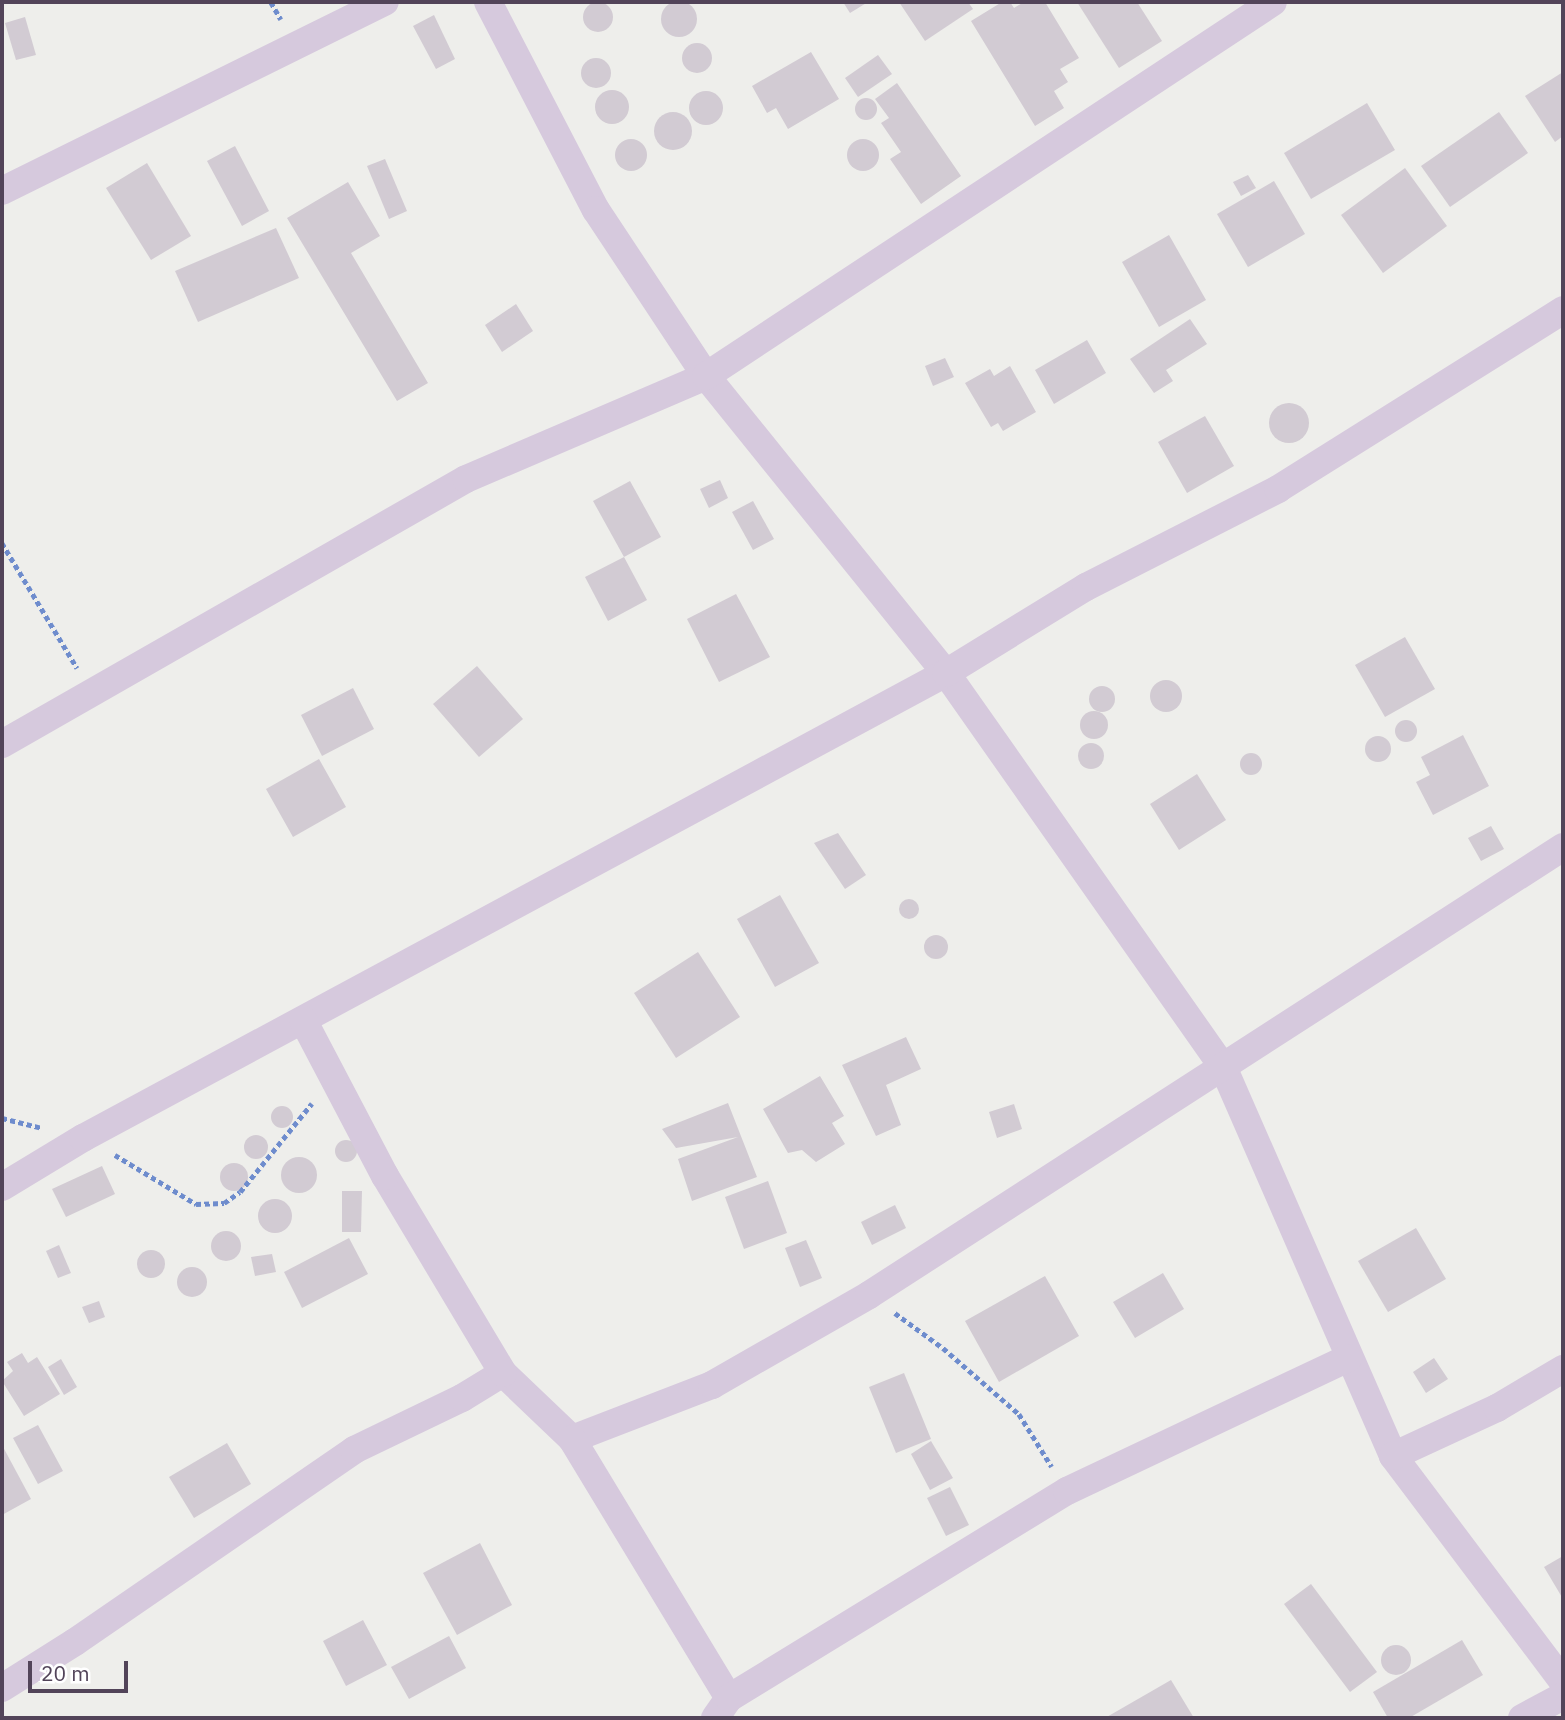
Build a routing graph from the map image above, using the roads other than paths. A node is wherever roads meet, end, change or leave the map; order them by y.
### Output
1 (385, 2) edge
2 (488, 2) edge
3 (1273, 2) edge
4 (2, 191) edge
5 (1563, 310) edge
6 (706, 376) junction
7 (946, 673) junction
8 (2, 744) edge
9 (1563, 847) edge
10 (303, 1020) junction
11 (1224, 1069) junction
12 (2, 1188) edge
13 (1348, 1358) junction
14 (1563, 1369) edge
15 (503, 1373) junction
16 (572, 1439) junction
17 (1393, 1455) junction
18 (1563, 1682) edge
19 (2, 1688) edge
20 (1563, 1696) edge
21 (722, 1708) edge
22 (1522, 1718) edge

1 - 4 street
2 - 6 street
3 - 6 street
5 - 7 street
6 - 7 street
6 - 8 street
7 - 10 street
7 - 11 street
9 - 11 street
10 - 12 street
10 - 15 street
11 - 13 street
11 - 16 street
13 - 17 street
13 - 21 street
14 - 17 street
15 - 16 street
15 - 19 street
16 - 21 street
17 - 18 street
20 - 22 street

